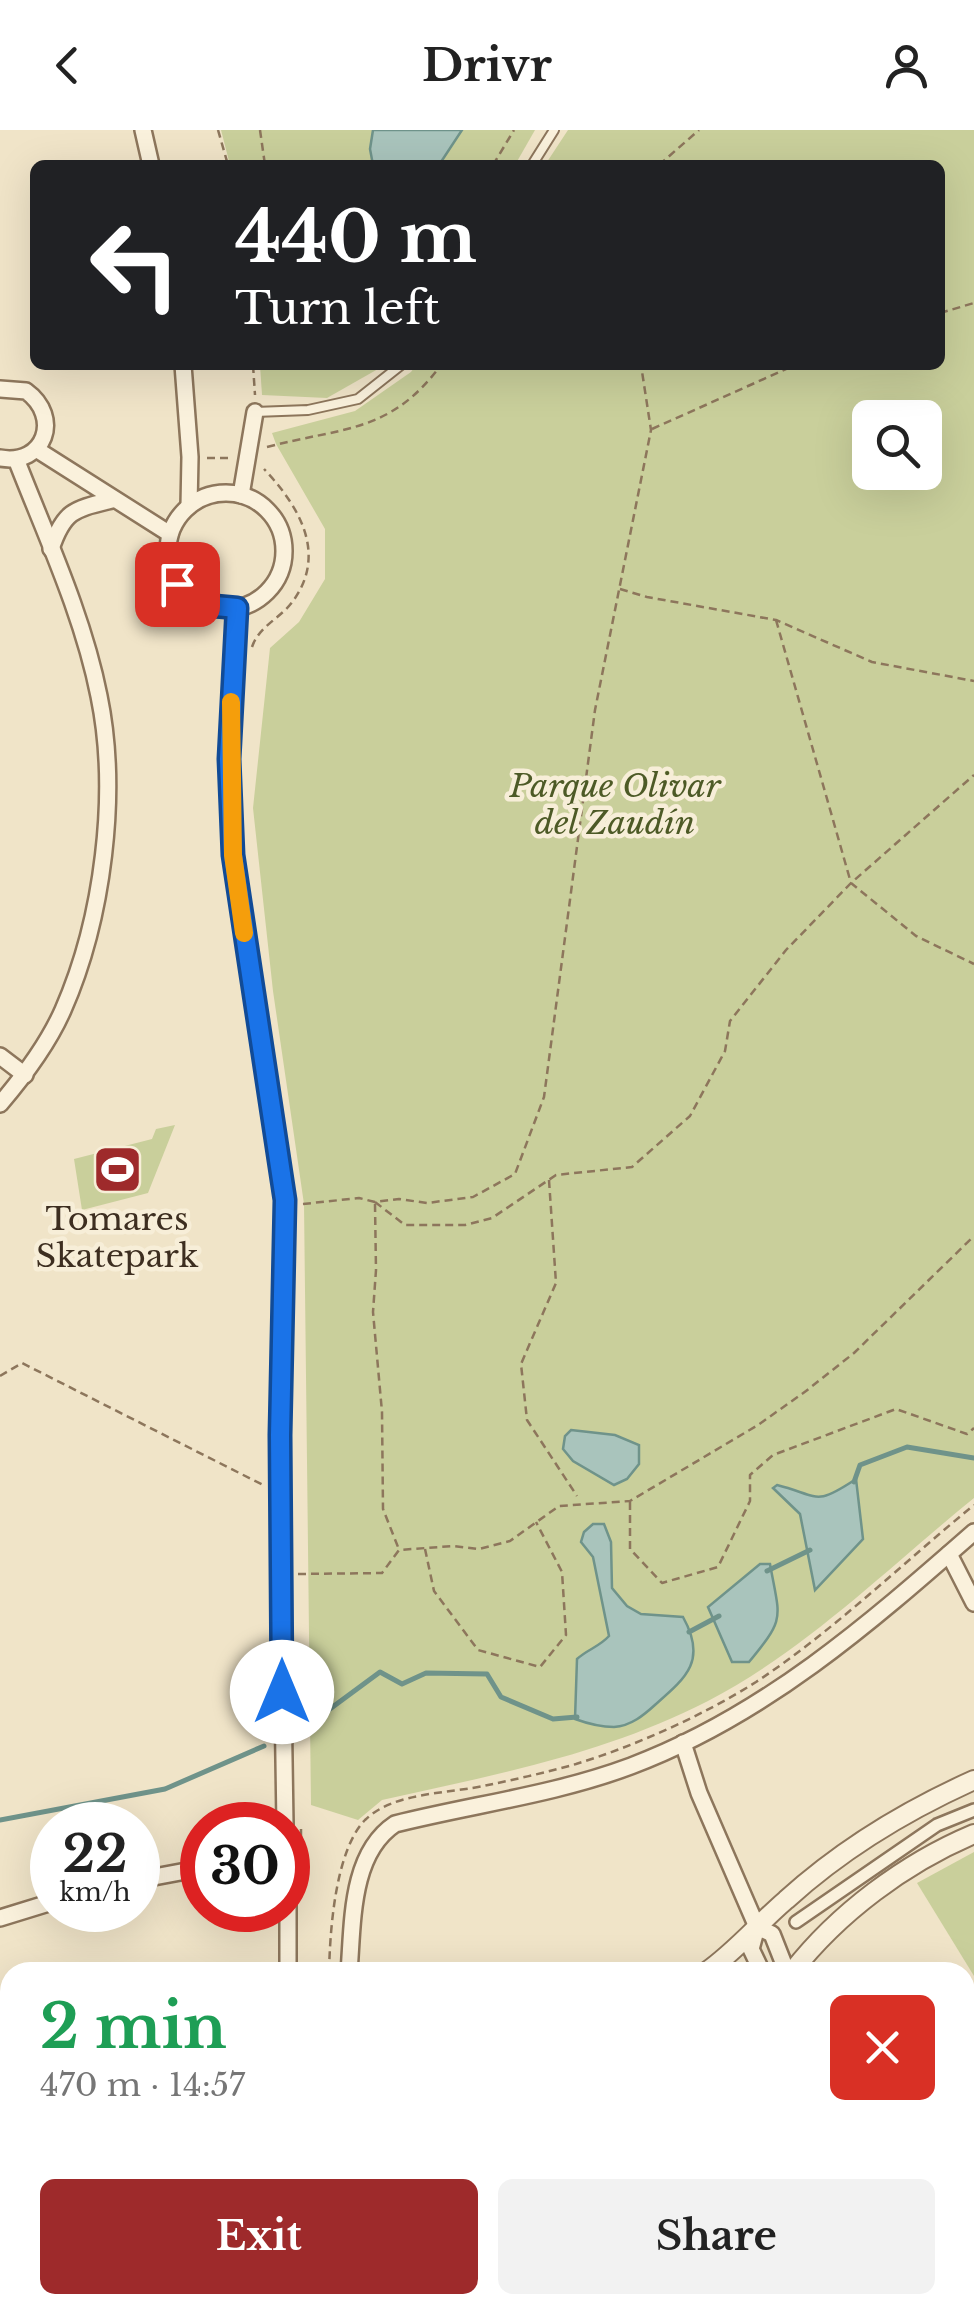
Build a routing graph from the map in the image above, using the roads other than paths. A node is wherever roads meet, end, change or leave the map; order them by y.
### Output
1 (143, 130) edge
2 (554, 130) edge
3 (150, 160) edge
4 (535, 160) edge
5 (182, 370) edge
6 (395, 370) edge
7 (0, 389) edge
8 (255, 412) joint
9 (36, 450) junction
10 (8, 459) edge
11 (242, 494) junction
12 (112, 500) junction
13 (189, 506) junction
14 (170, 534) junction
15 (51, 549) junction
16 (237, 608) junction
17 (0, 1056) edge
18 (24, 1075) junction
19 (0, 1104) edge
20 (974, 1532) edge
21 (949, 1554) junction
22 (974, 1603) edge
23 (683, 1744) junction
24 (974, 1780) edge
25 (285, 1802) edge
26 (974, 1810) edge
27 (974, 1834) edge
28 (30, 1909) edge
29 (0, 1918) edge
30 (796, 1922) dead end
31 (757, 1927) junction
32 (288, 1932) edge
33 (288, 1962) edge
34 (349, 1962) edge
35 (720, 1962) edge
36 (757, 1962) edge
37 (783, 1962) edge
38 (800, 1962) edge

1 - 3 street
2 - 4 lane
5 - 13 street
6 - 8 lane
7 - 9 street
8 - 11 street
9 - 10 street
9 - 12 street
10 - 15 street
11 - 13 street
11 - 16 street
12 - 14 street
12 - 15 street
13 - 14 street
14 - 16 street
15 - 18 street
16 - 25 street
17 - 18 street
18 - 19 street
20 - 21 street
21 - 22 street
21 - 23 street
23 - 31 street
23 - 34 street
24 - 31 street
26 - 30 street
27 - 38 street
28 - 29 street
31 - 35 street
31 - 36 street
31 - 37 street
32 - 33 street

